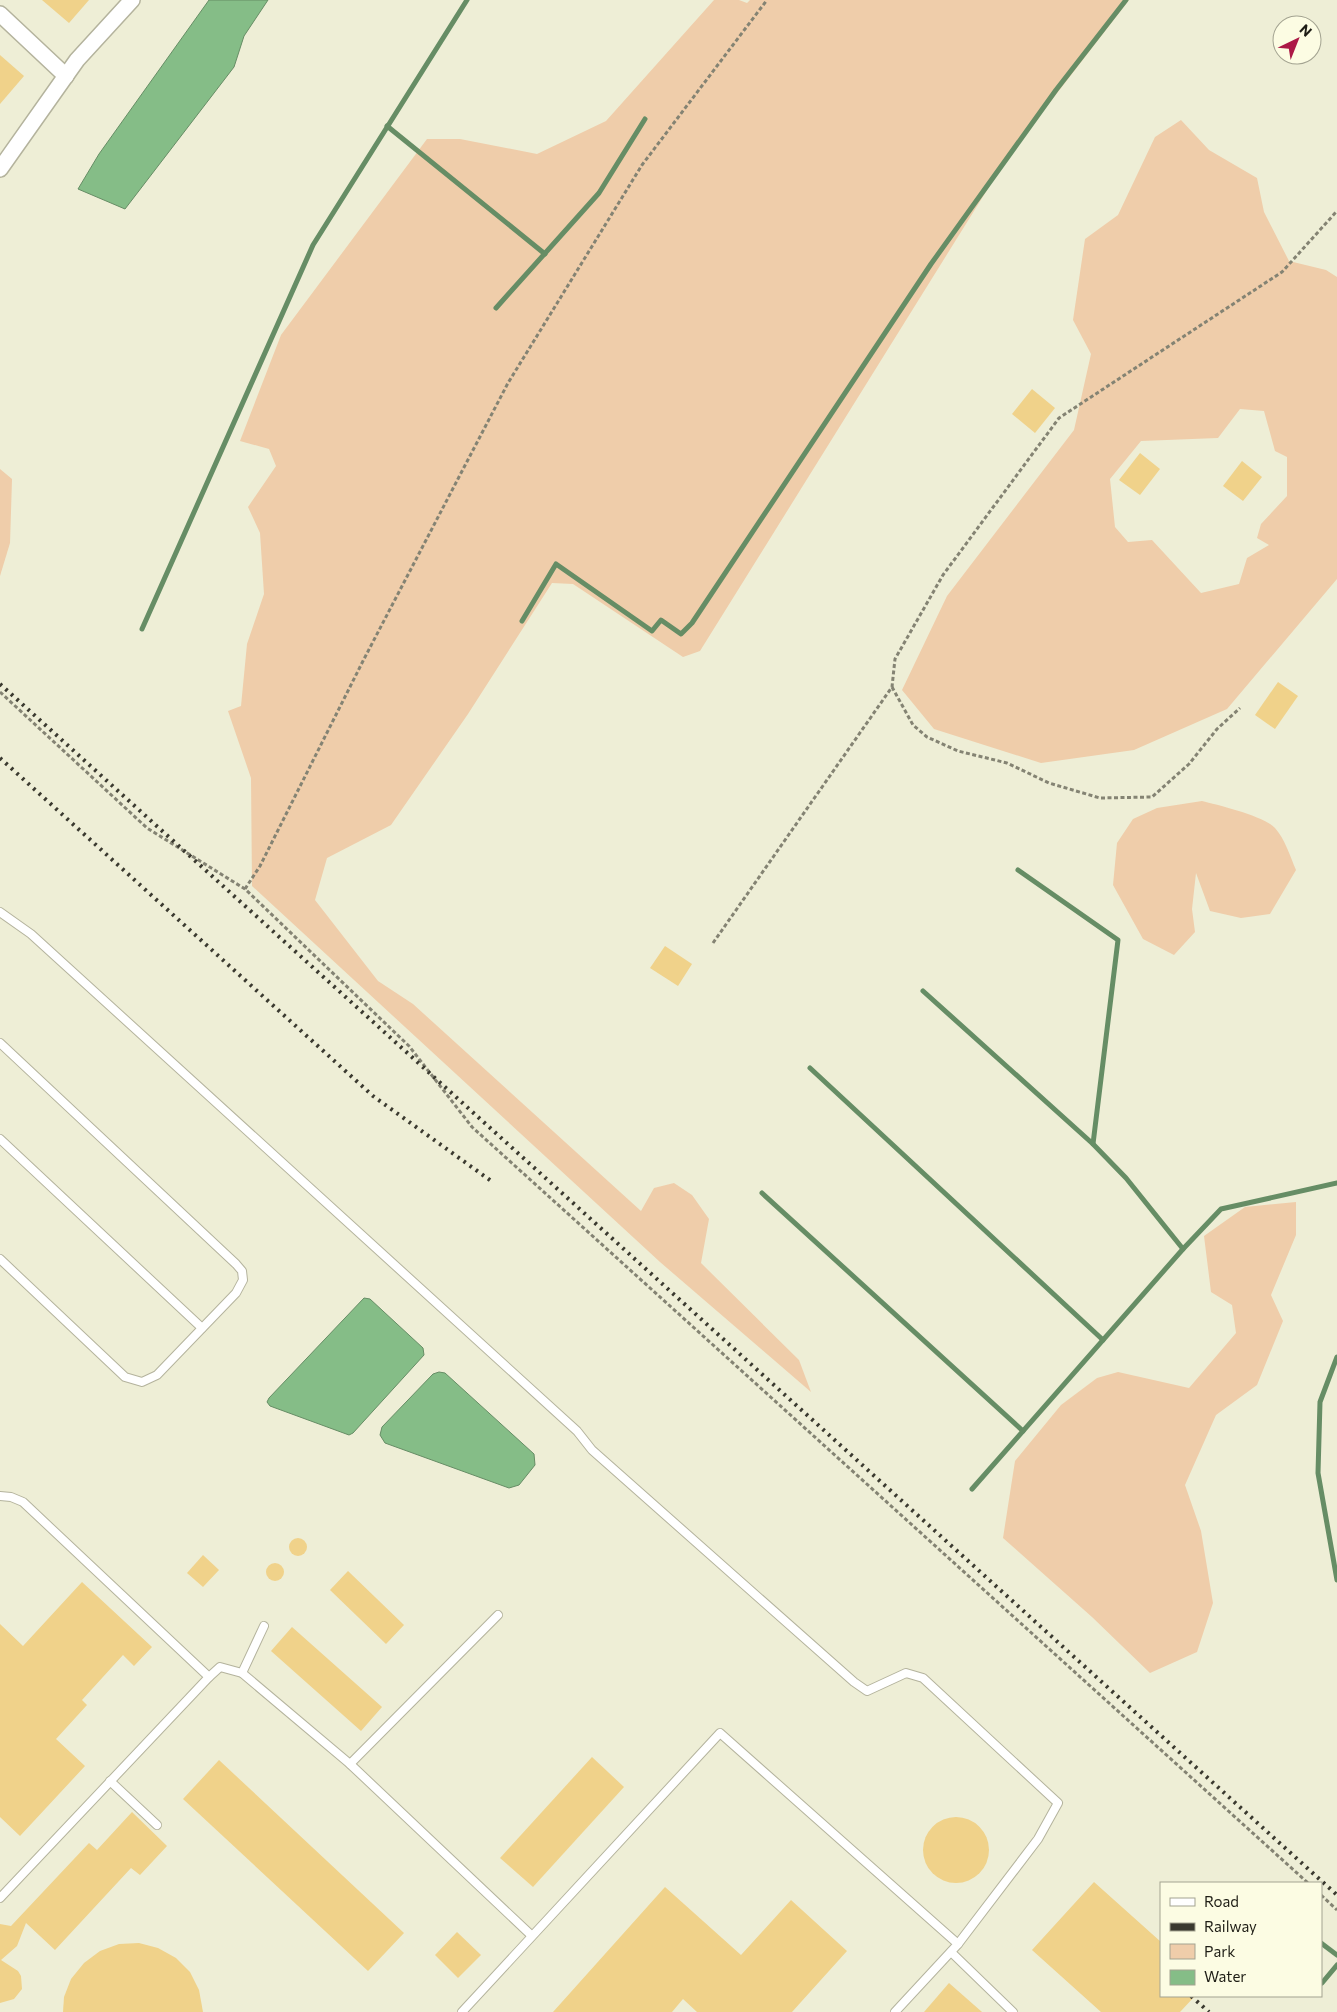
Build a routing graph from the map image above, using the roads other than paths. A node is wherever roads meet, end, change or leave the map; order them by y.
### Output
1 (132, 0) edge
2 (0, 14) edge
3 (66, 76) junction
4 (0, 169) edge
5 (0, 912) edge
6 (0, 1043) edge
7 (0, 1139) edge
8 (0, 1259) edge
9 (202, 1328) junction
10 (0, 1496) edge
11 (498, 1615) dead end
12 (264, 1626) dead end
13 (242, 1672) junction
14 (209, 1677) junction
15 (350, 1764) junction
16 (110, 1781) junction
17 (157, 1825) dead end
18 (0, 1898) edge
19 (531, 1935) junction
20 (958, 1944) junction
21 (951, 1952) junction
22 (462, 2012) edge
23 (896, 2012) edge
24 (1012, 2012) edge

1 - 3 street
2 - 3 street
3 - 4 street
5 - 20 lane
6 - 9 lane
7 - 9 lane
8 - 9 lane
10 - 14 lane
11 - 15 lane
12 - 13 lane
13 - 14 lane
13 - 15 lane
14 - 16 lane
15 - 19 lane
16 - 17 lane
16 - 18 lane
19 - 20 lane
19 - 22 lane
20 - 21 lane
21 - 23 lane
21 - 24 lane

